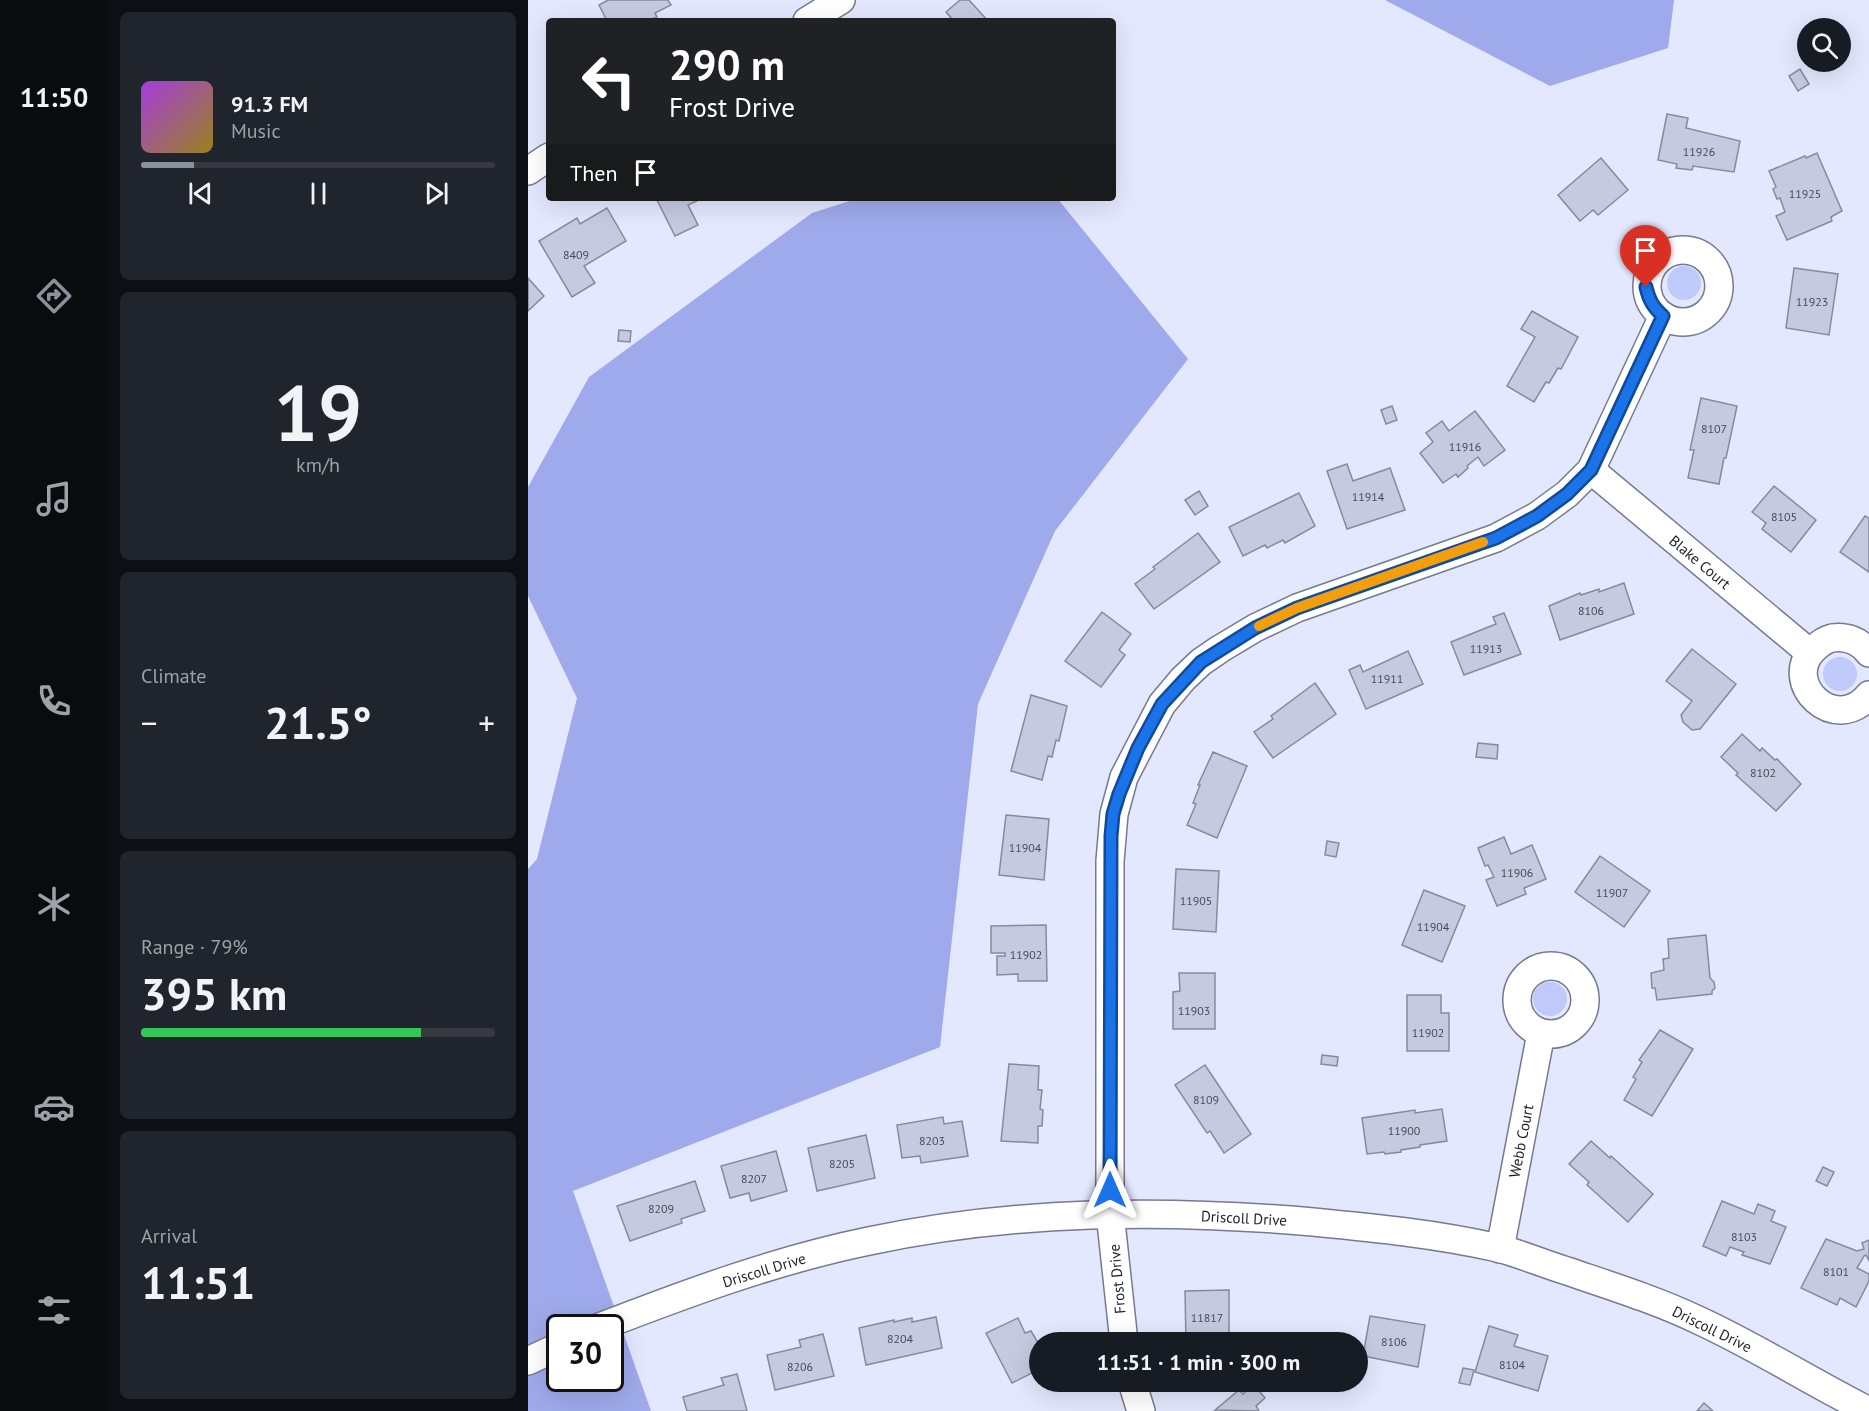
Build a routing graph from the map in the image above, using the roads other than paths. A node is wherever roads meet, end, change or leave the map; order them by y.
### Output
1 (841, 0) edge
2 (812, 18) edge
3 (546, 160) edge
4 (528, 171) edge
5 (1663, 316) dead end
6 (1591, 470) junction
7 (1810, 653) junction
8 (1869, 653) edge
9 (1869, 695) edge
10 (1541, 1033) dead end
11 (1110, 1213) junction
12 (1500, 1249) junction
13 (624, 1317) edge
14 (1123, 1332) edge
15 (546, 1353) edge
16 (528, 1361) edge
17 (1135, 1392) edge
18 (1838, 1404) edge
19 (1141, 1411) edge
20 (1869, 1411) edge

1 - 2 street
3 - 4 street
5 - 6 street, Frost Drive
6 - 7 street, Blake Court
6 - 11 street, Frost Drive
7 - 8 street
7 - 9 street
10 - 12 street, Webb Court
11 - 12 street, Driscoll Drive
11 - 13 street, Driscoll Drive
11 - 14 street, Frost Drive
12 - 18 street, Driscoll Drive
15 - 16 street
17 - 19 street
18 - 20 street, Driscoll Drive

